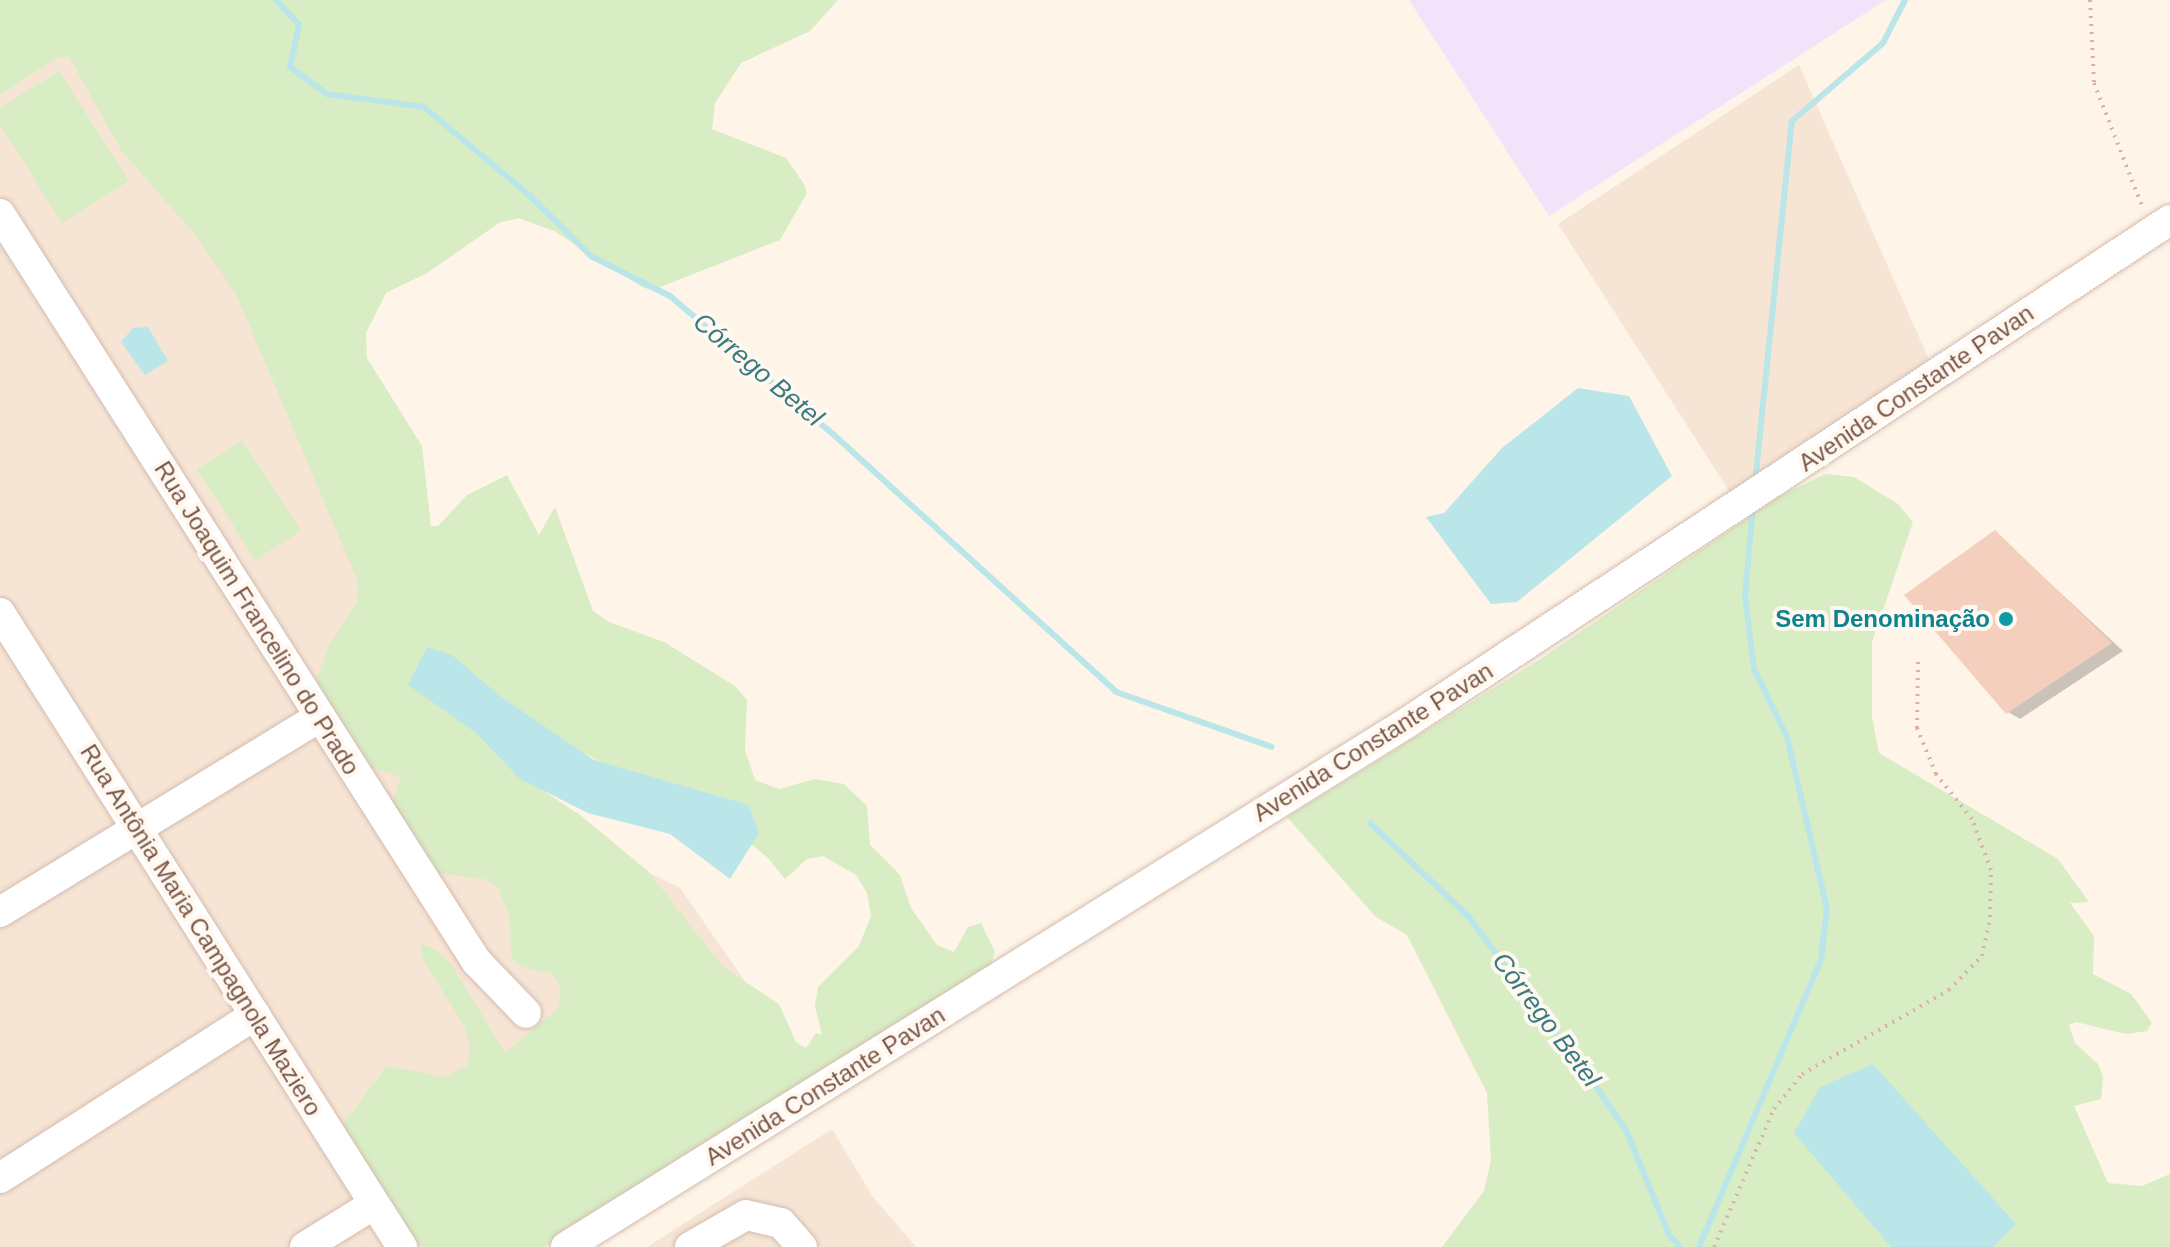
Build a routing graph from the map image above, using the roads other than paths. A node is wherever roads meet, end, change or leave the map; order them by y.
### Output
1 (0, 214) edge
2 (2161, 226) edge
3 (0, 613) edge
4 (8, 645) edge
5 (320, 717) junction
6 (135, 825) junction
7 (0, 912) edge
8 (526, 1013) dead end
9 (255, 1015) junction
10 (0, 1178) edge
11 (374, 1204) junction
12 (305, 1247) edge
13 (402, 1247) edge
14 (566, 1247) edge
15 (690, 1247) edge
16 (802, 1247) edge

1 - 5 street, Rua Joaquim Francelino do Prado
2 - 14 street, Avenida Constante Pavan
3 - 4 street, Rua Antônia Maria Campagnola Maziero
4 - 6 street, Rua Antônia Maria Campagnola Maziero
5 - 6 street
5 - 8 street, Rua Joaquim Francelino do Prado
6 - 7 street
6 - 9 street, Rua Antônia Maria Campagnola Maziero
9 - 10 street
9 - 11 street, Rua Antônia Maria Campagnola Maziero
11 - 12 street
11 - 13 street, Rua Antônia Maria Campagnola Maziero
15 - 16 street

